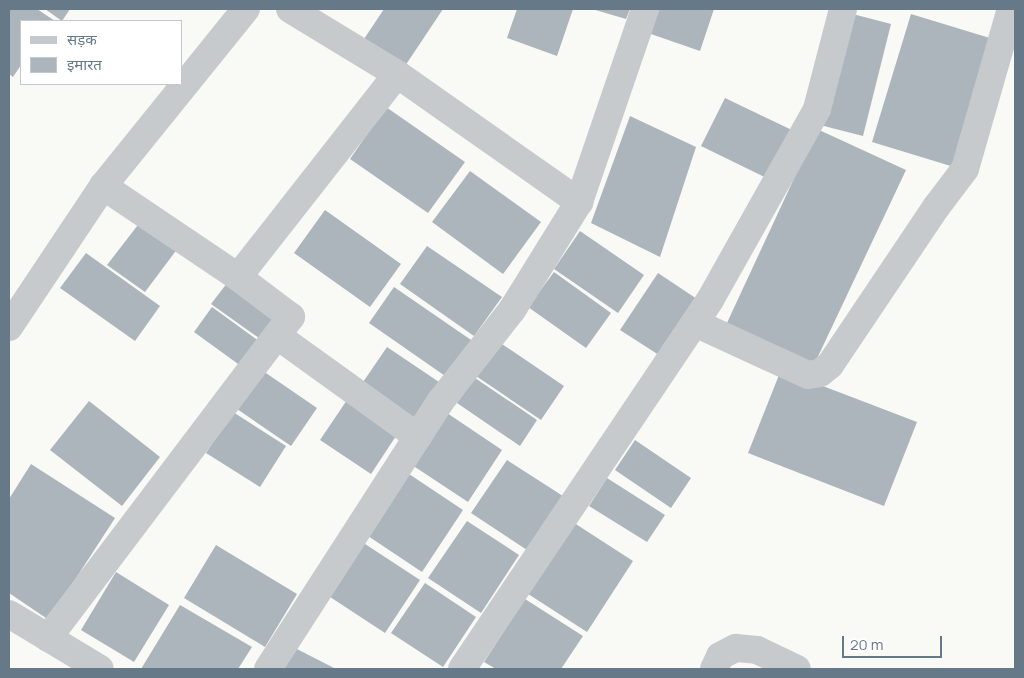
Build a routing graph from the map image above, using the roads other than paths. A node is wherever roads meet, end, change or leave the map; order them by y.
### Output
1 (246, 9) edge
2 (290, 9) edge
3 (645, 9) edge
4 (843, 9) edge
5 (1011, 9) edge
6 (397, 74) junction
7 (103, 186) junction
8 (579, 202) junction
9 (238, 277) junction
10 (695, 323) junction
11 (9, 327) edge
12 (279, 337) junction
13 (418, 437) junction
14 (9, 614) edge
15 (48, 638) junction
16 (100, 669) edge
17 (268, 669) edge
18 (462, 669) edge
19 (714, 669) edge
20 (797, 669) edge

1 - 7 street
2 - 6 street
3 - 8 street
4 - 10 street
5 - 10 street
6 - 8 street
6 - 9 street
7 - 9 street
7 - 11 street
8 - 13 street
9 - 12 street
10 - 18 street
12 - 13 street
12 - 15 street
13 - 17 street
14 - 15 street
15 - 16 street
19 - 20 street

